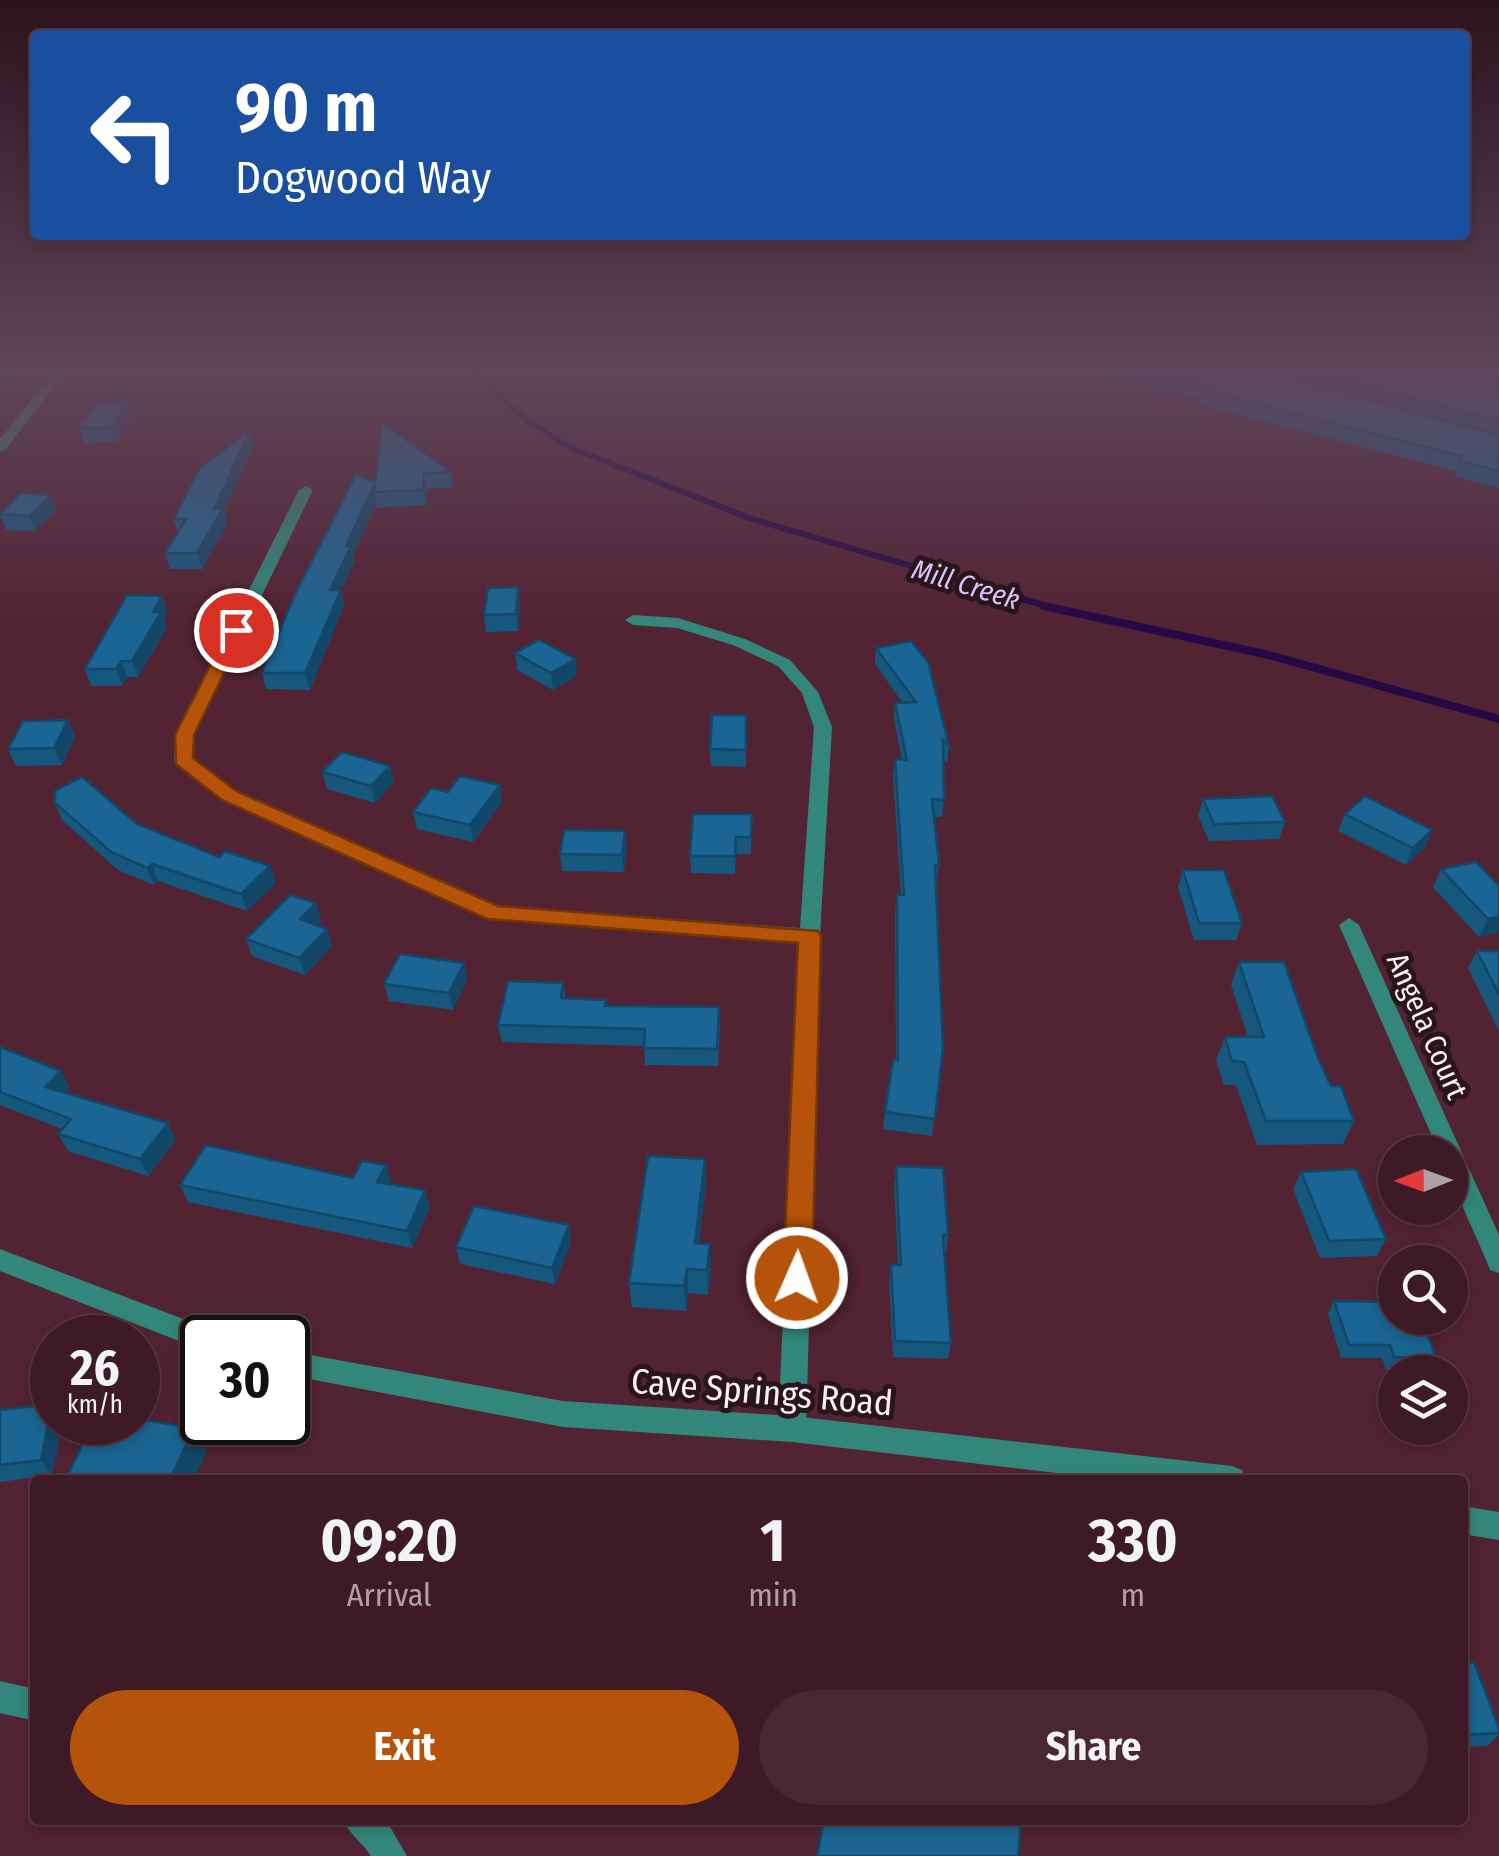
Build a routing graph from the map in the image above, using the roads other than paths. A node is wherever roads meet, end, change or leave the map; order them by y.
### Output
1 (306, 490) dead end
2 (632, 620) dead end
3 (1349, 924) dead end
4 (810, 936) junction
5 (0, 1260) edge
6 (1499, 1262) edge
7 (180, 1330) edge
8 (310, 1367) edge
9 (792, 1429) junction
10 (1189, 1475) edge
11 (1468, 1521) edge
12 (1499, 1526) edge
13 (0, 1697) edge
14 (30, 1705) edge
15 (369, 1825) edge
16 (390, 1856) edge

1 - 4 street
2 - 4 street
3 - 6 street, Angela Court
4 - 9 street
5 - 7 street
8 - 9 street, Cave Springs Road
9 - 10 street, Cave Springs Road
11 - 12 street
13 - 14 street
15 - 16 street

